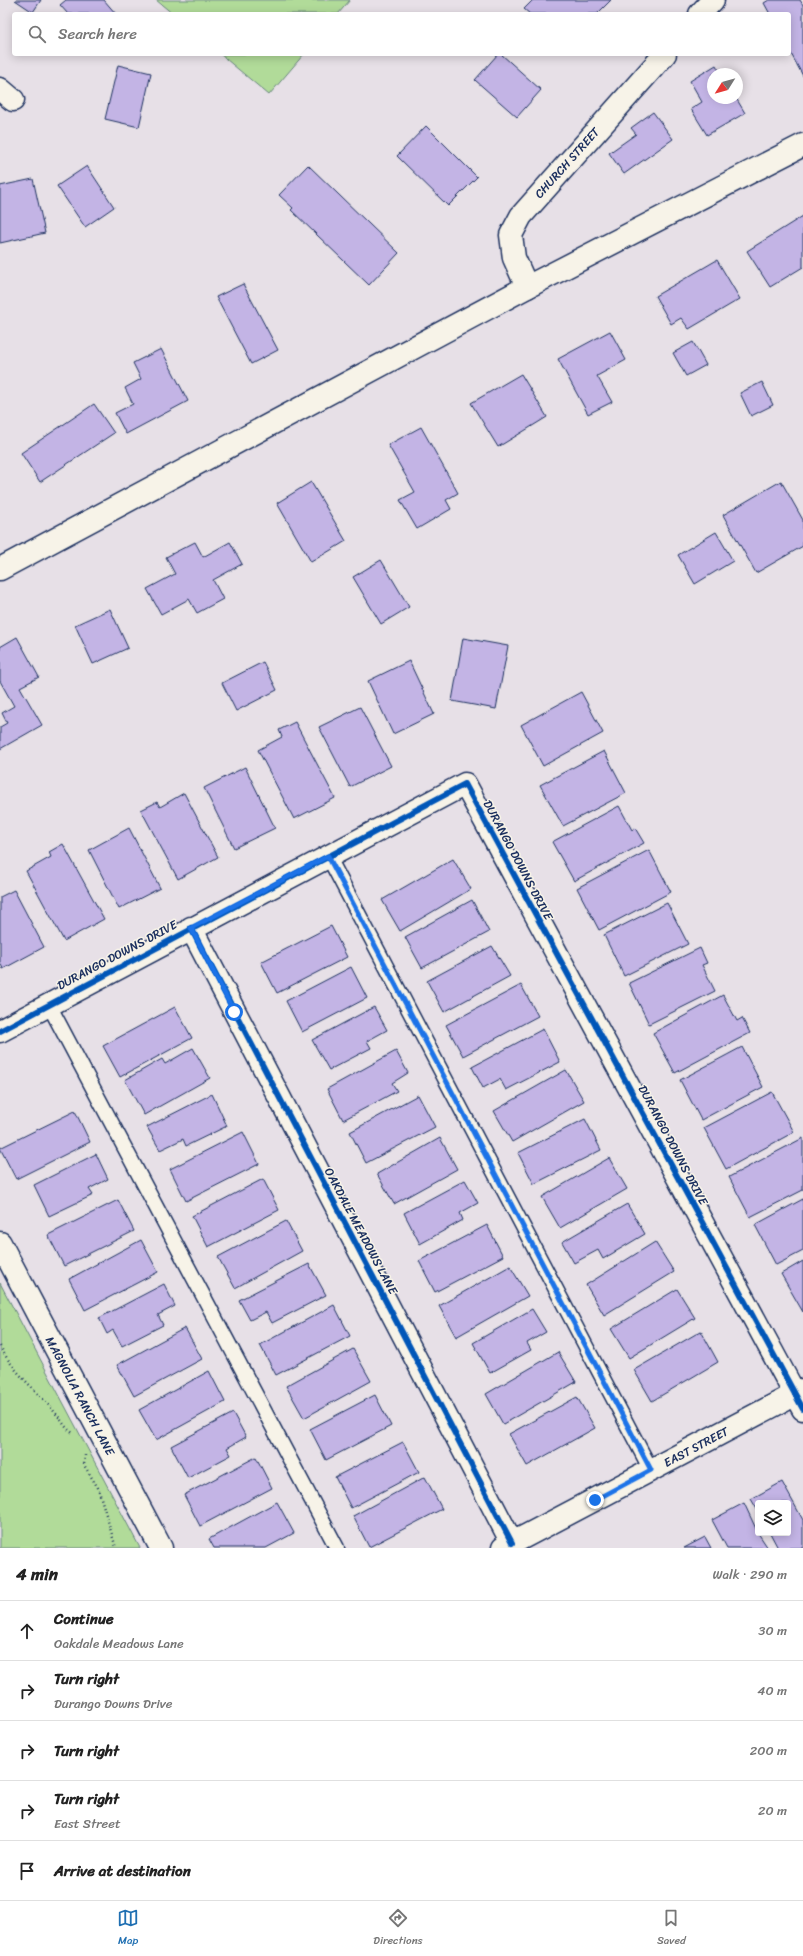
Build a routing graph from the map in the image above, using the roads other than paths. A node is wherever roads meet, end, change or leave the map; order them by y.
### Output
1 (713, 0) edge
2 (702, 12) edge
3 (663, 56) edge
4 (803, 145) edge
5 (527, 287) junction
6 (0, 569) edge
7 (328, 856) junction
8 (191, 928) junction
9 (49, 1004) junction
10 (0, 1030) edge
11 (0, 1244) edge
12 (800, 1397) edge
13 (651, 1470) junction
14 (507, 1546) edge
15 (161, 1548) edge
16 (337, 1548) edge

1 - 2 street
3 - 5 street, CHURCH STREET
4 - 5 street
5 - 6 street
7 - 8 street, DURANGO DOWNS DRIVE
7 - 12 street, DURANGO DOWNS DRIVE
7 - 13 lane
8 - 9 street, DURANGO DOWNS DRIVE
8 - 14 street, OAKDALE MEADOWS LANE
9 - 10 street, DURANGO DOWNS DRIVE
9 - 16 lane
11 - 15 street, MAGNOLIA RANCH LANE
12 - 13 street, EAST STREET
13 - 14 street, EAST STREET

